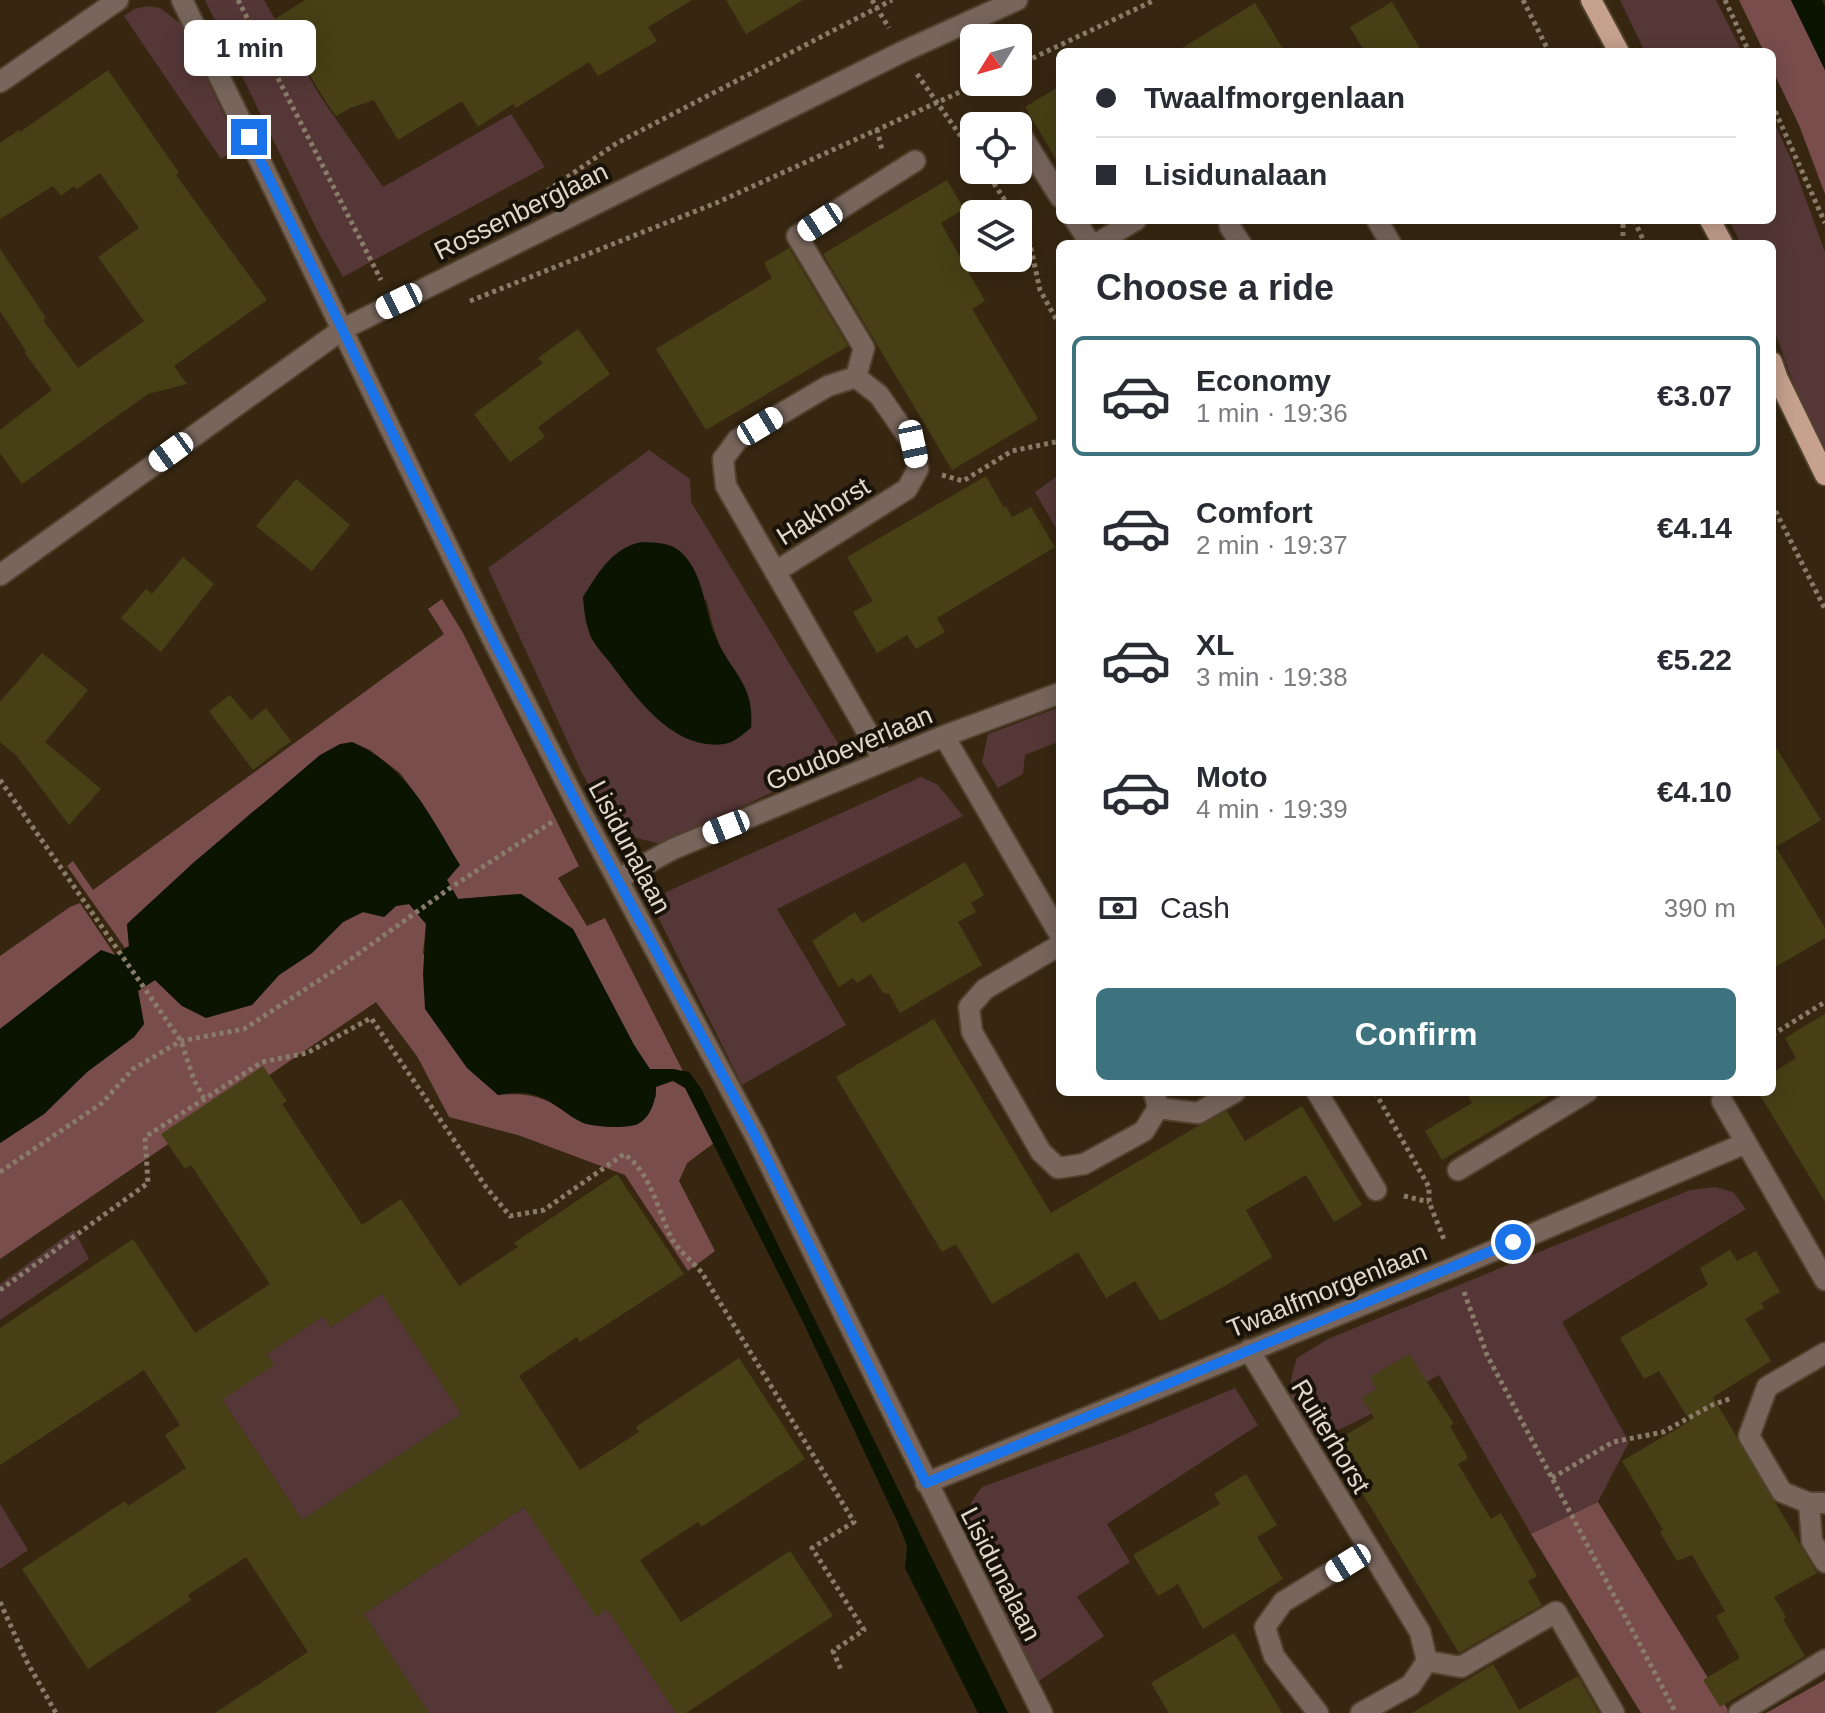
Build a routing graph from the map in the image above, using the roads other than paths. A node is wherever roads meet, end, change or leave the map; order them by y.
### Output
1 (118, 0) edge
2 (182, 0) edge
3 (1017, 0) edge
4 (1591, 0) edge
5 (1617, 48) edge
6 (0, 82) edge
7 (1032, 152) edge
8 (915, 161) dead end
9 (1056, 191) edge
10 (1129, 224) edge
11 (1100, 240) edge
12 (343, 329) junction
13 (1776, 373) edge
14 (856, 377) junction
15 (1825, 475) edge
16 (775, 572) junction
17 (0, 575) edge
18 (1056, 694) edge
19 (944, 736) junction
20 (884, 761) junction
21 (618, 879) junction
22 (1056, 928) edge
23 (1056, 947) edge
24 (1228, 1096) edge
25 (1319, 1096) edge
26 (1580, 1096) edge
27 (1156, 1100) edge
28 (1722, 1101) dead end
29 (1746, 1143) junction
30 (1458, 1170) dead end
31 (1376, 1190) dead end
32 (1825, 1280) edge
33 (1249, 1350) junction
34 (1825, 1353) edge
35 (926, 1483) junction
36 (1817, 1503) edge
37 (1369, 1549) junction
38 (1825, 1562) edge
39 (1825, 1660) edge
40 (1427, 1661) junction
41 (1042, 1713) edge
42 (1318, 1713) edge
43 (1361, 1713) edge
44 (1614, 1713) edge
45 (1739, 1713) edge

1 - 6 street
2 - 12 street, Lisidunalaan
3 - 12 street, Rossenberglaan
4 - 5 main road
7 - 9 street
8 - 14 street
10 - 11 street
12 - 17 street, Rossenberglaan
12 - 21 street, Lisidunalaan
13 - 15 main road
14 - 16 street, Hakhorst
14 - 16 street, Hakhorst
16 - 20 street, Hakhorst
18 - 19 street, Goudoeverlaan
19 - 20 street, Goudoeverlaan
19 - 22 street
20 - 21 street, Goudoeverlaan
21 - 35 street, Lisidunalaan
23 - 27 street
24 - 27 street
25 - 31 street
26 - 30 street
28 - 29 street
29 - 32 street
29 - 33 street, Twaalfmorgenlaan
33 - 35 street, Twaalfmorgenlaan
33 - 37 street, Ruiterhorst
34 - 36 street
35 - 41 street, Lisidunalaan
36 - 38 street
37 - 40 street, Ruiterhorst
37 - 42 street
39 - 45 street
40 - 43 street
40 - 44 street

